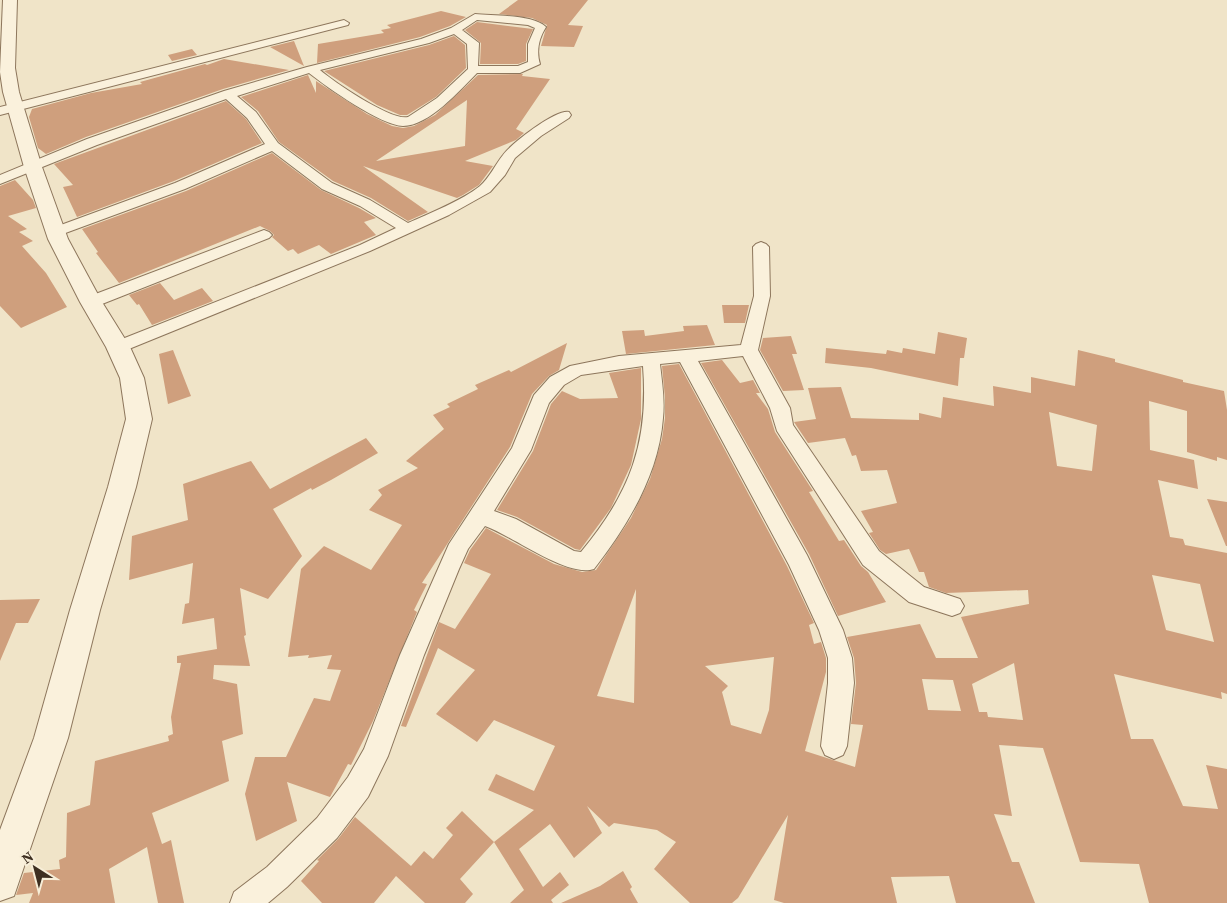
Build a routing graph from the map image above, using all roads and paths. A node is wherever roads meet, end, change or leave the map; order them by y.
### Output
1 (6, 10) edge
2 (344, 23) dead end
3 (455, 30) junction
4 (311, 69) junction
5 (474, 69) junction
6 (5, 80) edge
7 (228, 94) junction
8 (8, 109) edge
9 (564, 115) dead end
10 (273, 146) junction
11 (33, 167) junction
12 (0, 180) edge
13 (406, 228) junction
14 (55, 232) junction
15 (264, 235) dead end
16 (761, 247) dead end
17 (91, 302) junction
18 (118, 347) junction
19 (749, 350) junction
20 (686, 356) junction
21 (651, 360) junction
22 (481, 515) junction
23 (952, 606) dead end
24 (834, 746) dead end
25 (0, 882) edge
26 (245, 903) edge

1 - 6 street
2 - 8 street
3 - 4 street
3 - 5 street
3 - 5 street
4 - 5 street
4 - 7 street
6 - 8 street
7 - 10 street
7 - 11 street
8 - 11 street
9 - 13 street
10 - 13 street
10 - 14 street
11 - 12 street
11 - 14 street
13 - 18 street
14 - 17 street
15 - 17 street
16 - 19 street
17 - 18 street
18 - 25 street
19 - 20 street
19 - 23 street
20 - 21 street
20 - 24 street
21 - 22 street
21 - 22 street
22 - 26 street

